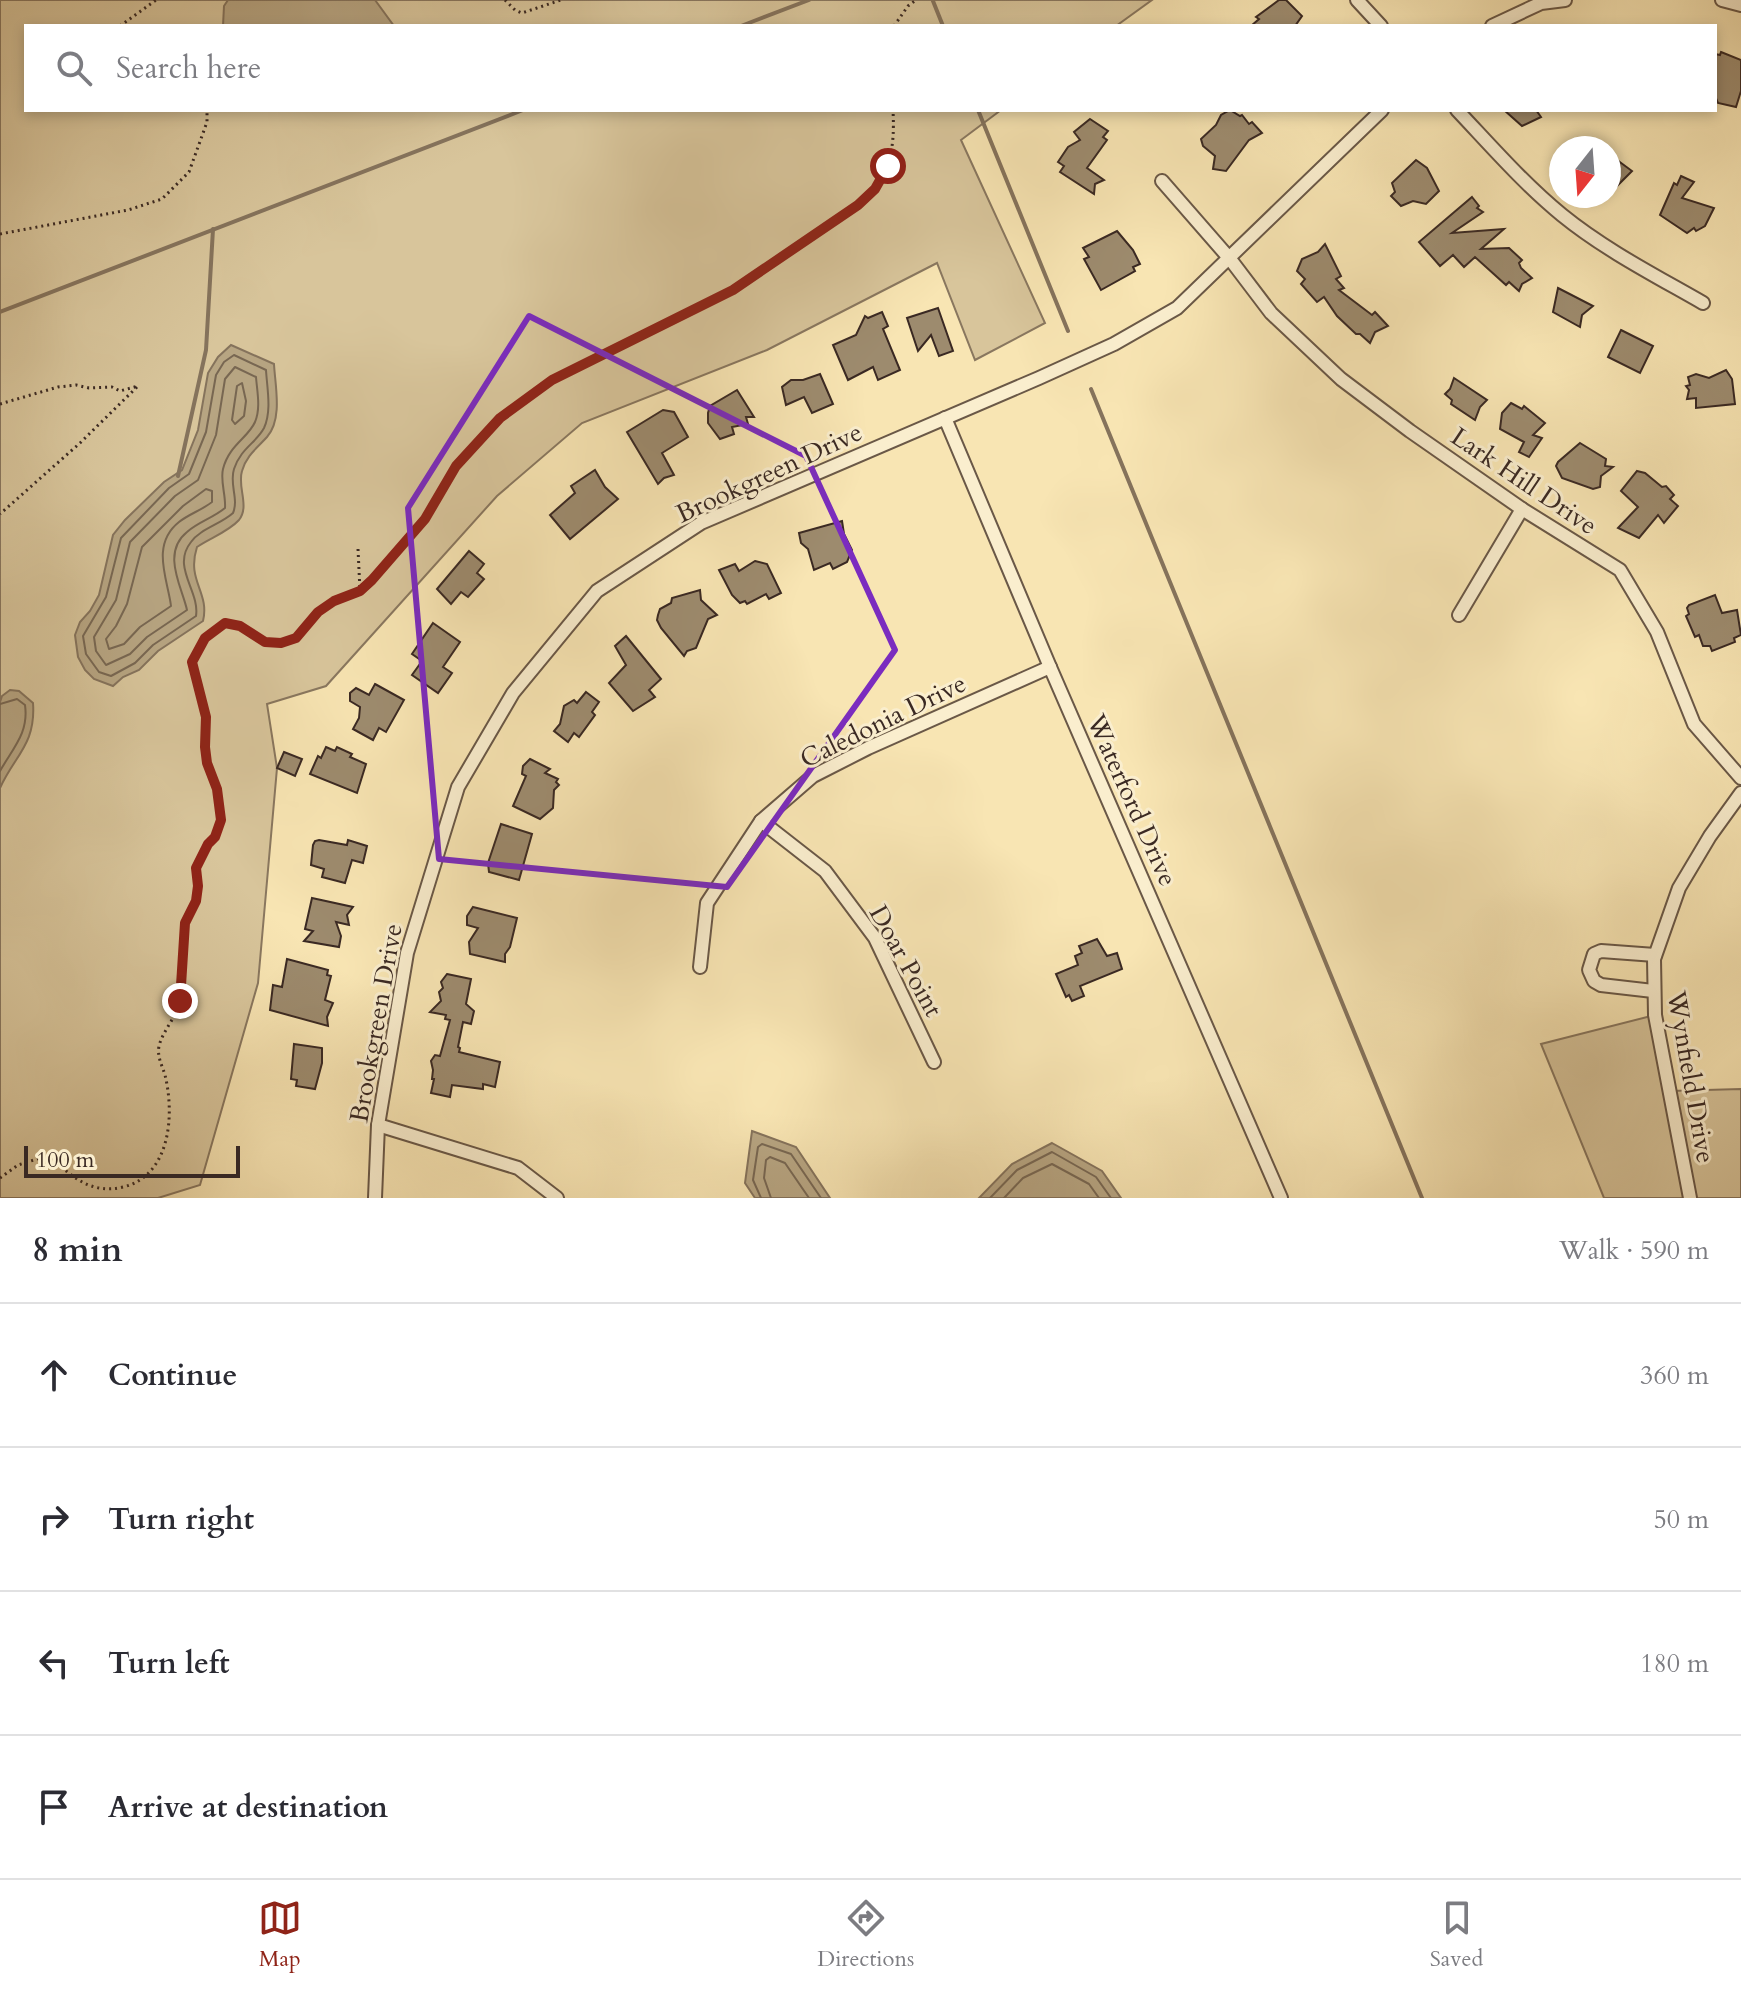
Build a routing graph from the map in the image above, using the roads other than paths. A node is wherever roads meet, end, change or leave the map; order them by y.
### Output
1 (1357, 0) edge
2 (1565, 0) edge
3 (1722, 0) edge
4 (1741, 5) edge
5 (1379, 24) edge
6 (1496, 24) edge
7 (1380, 112) edge
8 (1459, 112) edge
9 (1162, 181) dead end
10 (1230, 259) junction
11 (1703, 303) dead end
12 (945, 418) junction
13 (1522, 509) junction
14 (1459, 615) dead end
15 (1050, 667) junction
16 (1741, 778) edge
17 (1741, 793) edge
18 (761, 821) junction
19 (1655, 955) junction
20 (700, 967) dead end
21 (1653, 991) junction
22 (934, 1062) dead end
23 (378, 1125) junction
24 (375, 1198) edge
25 (557, 1198) edge
26 (1281, 1198) edge
27 (1690, 1198) edge

1 - 5 street
2 - 6 street
3 - 4 street
7 - 10 street, Brookgreen Drive
8 - 11 street
9 - 10 street, Lark Hill Drive
10 - 12 street, Brookgreen Drive
10 - 13 street, Lark Hill Drive
12 - 15 street, Waterford Drive
12 - 23 street, Brookgreen Drive
13 - 14 street
13 - 16 street, Lark Hill Drive
15 - 18 street, Caledonia Drive
15 - 26 street, Waterford Drive
17 - 19 street, Wynfield Drive
18 - 20 street, Caledonia Drive
18 - 22 street, Doar Point
19 - 21 street, Wynfield Drive
19 - 21 street
21 - 27 street, Wynfield Drive
23 - 24 street, Brookgreen Drive
23 - 25 street

